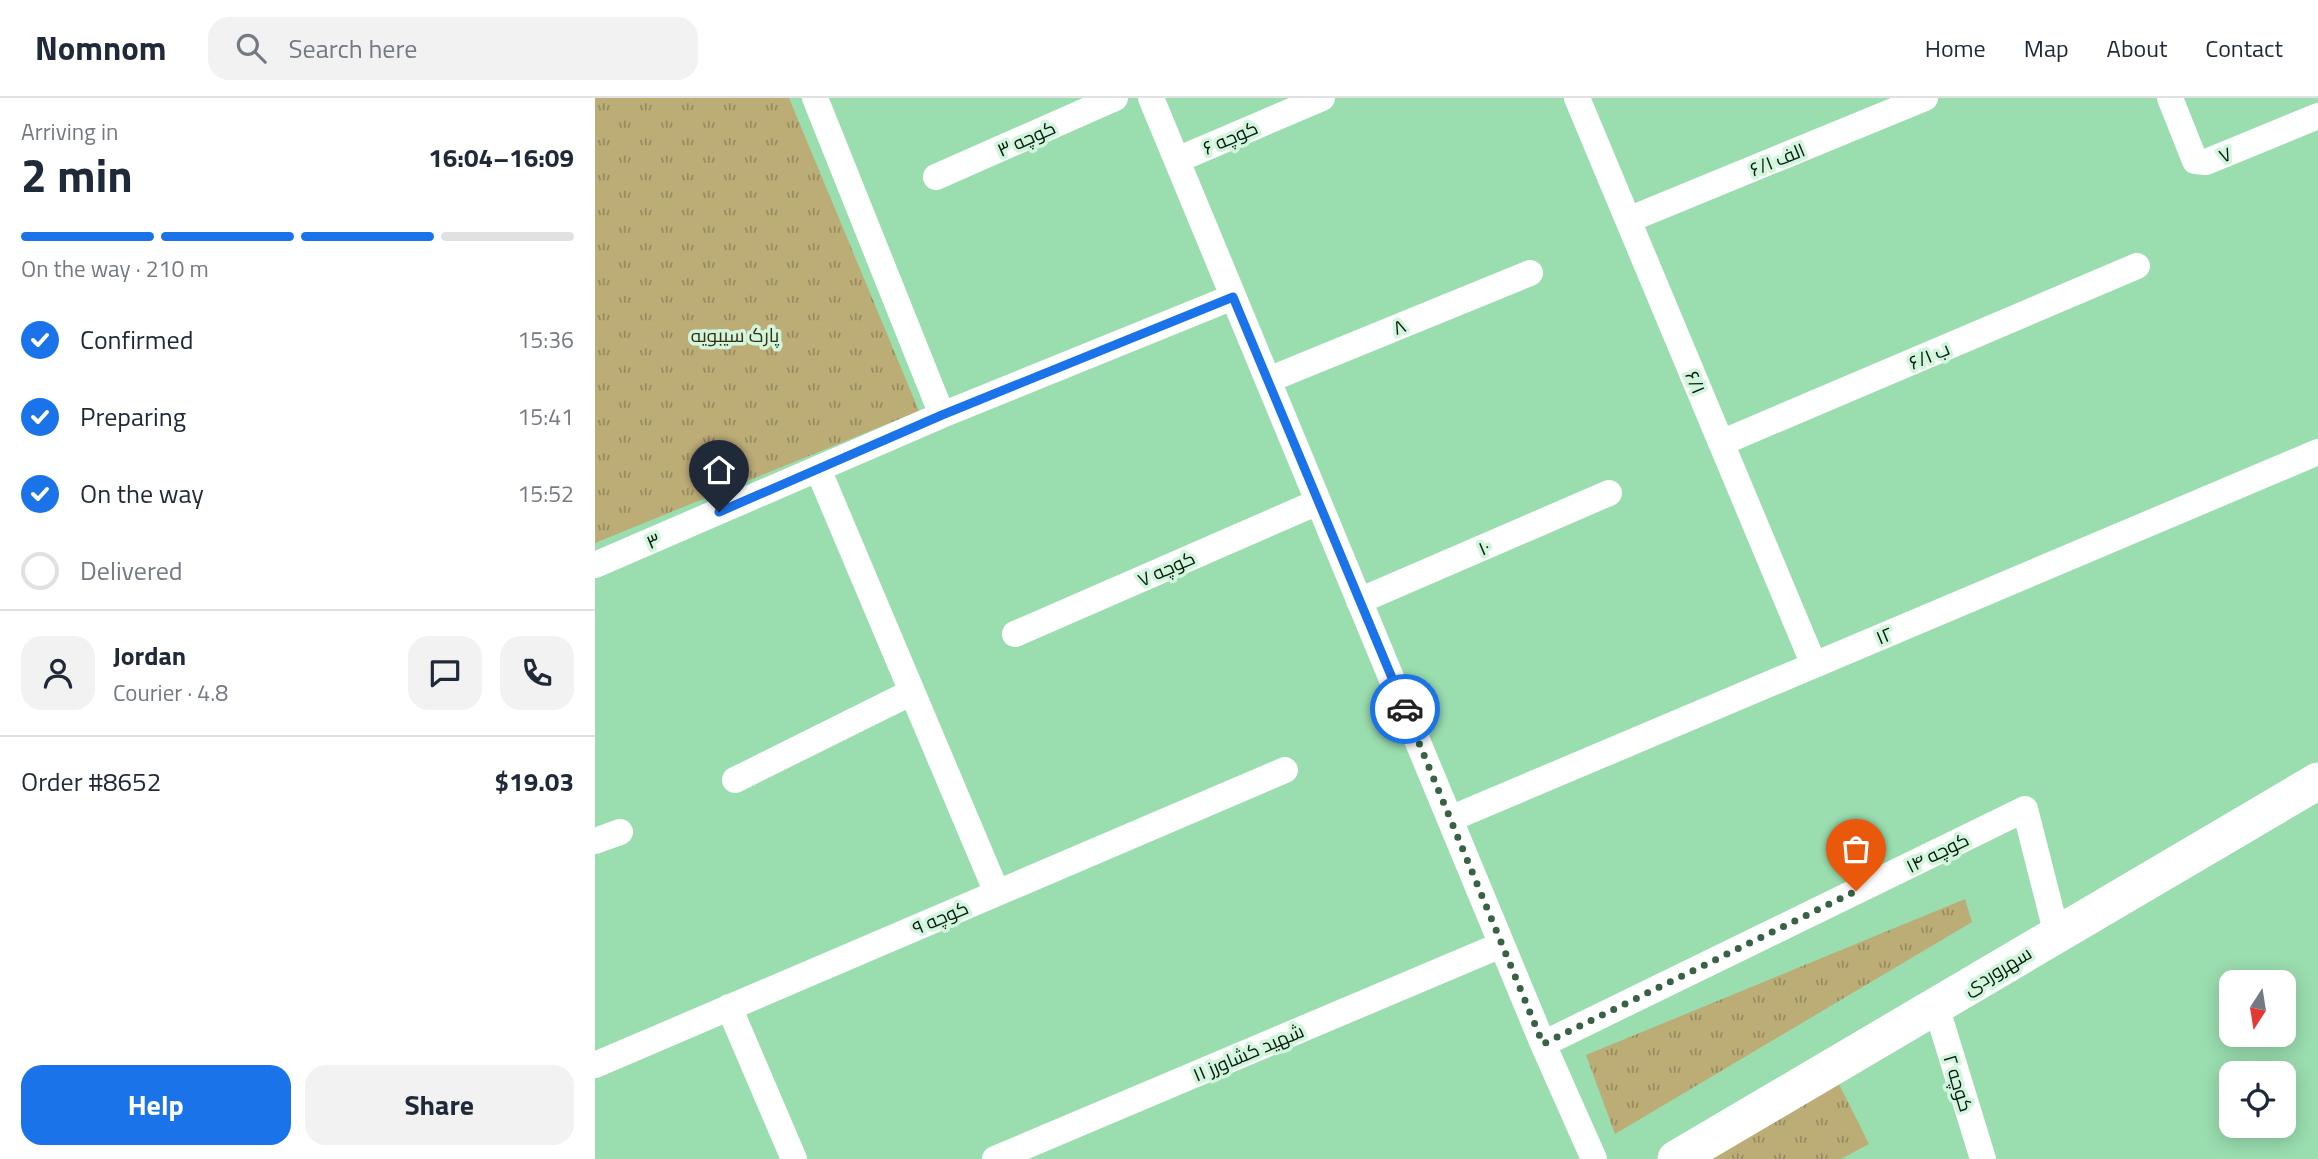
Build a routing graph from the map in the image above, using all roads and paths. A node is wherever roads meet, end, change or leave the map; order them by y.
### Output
1 (815, 98) edge
2 (1115, 98) edge
3 (1151, 98) edge
4 (1322, 98) edge
5 (1577, 98) edge
6 (1926, 98) edge
7 (2170, 98) edge
8 (2318, 116) edge
9 (1177, 160) junction
10 (936, 177) dead end
11 (1628, 220) junction
12 (2137, 266) dead end
13 (1530, 272) dead end
14 (1233, 297) junction
15 (1268, 380) junction
16 (942, 415) junction
17 (1721, 443) junction
18 (2318, 452) edge
19 (818, 469) junction
20 (1609, 493) dead end
21 (1318, 502) junction
22 (595, 565) edge
23 (1359, 601) junction
24 (1014, 634) dead end
25 (1814, 665) junction
26 (912, 692) junction
27 (1285, 770) dead end
28 (735, 780) dead end
29 (2318, 781) edge
30 (1450, 819) junction
31 (620, 832) dead end
32 (595, 841) edge
33 (996, 893) junction
34 (2057, 935) junction
35 (1501, 944) junction
36 (1936, 1006) junction
37 (729, 1007) junction
38 (1543, 1044) junction
39 (595, 1065) edge
40 (794, 1159) edge
41 (995, 1159) edge
42 (1594, 1159) edge
43 (1676, 1159) edge
44 (1983, 1159) edge

1 - 16 street
2 - 10 street, کوچه ۳
3 - 9 street
4 - 9 street, کوچه ۶
5 - 11 street, ۶/۱
6 - 11 street, ۶/۱ الف
7 - 8 street, ۷
9 - 14 street
11 - 17 street, ۶/۱
12 - 17 street, ۶/۱ ب
13 - 15 street, ۸
14 - 15 street
14 - 16 street, ۳
15 - 21 street
16 - 19 street, ۳
17 - 25 street, ۶/۱
18 - 25 street, ۱۲
19 - 22 street, ۳
19 - 26 street
20 - 23 street, ۱۰
21 - 23 street
21 - 24 street, کوچه ۷
23 - 30 street
25 - 30 street, ۱۲
26 - 28 street
26 - 33 street
27 - 33 street, کوچه ۹
29 - 34 street, سهروردی
30 - 35 street
31 - 32 street
33 - 37 street, کوچه ۹
34 - 36 street, سهروردی
34 - 38 street, کوچه ۱۴
35 - 38 street
35 - 41 street, ۱۱ شهید کشاورز
36 - 43 street, سهروردی
36 - 44 street, کوچه ۲
37 - 39 street, کوچه ۹
37 - 40 street
38 - 42 street

